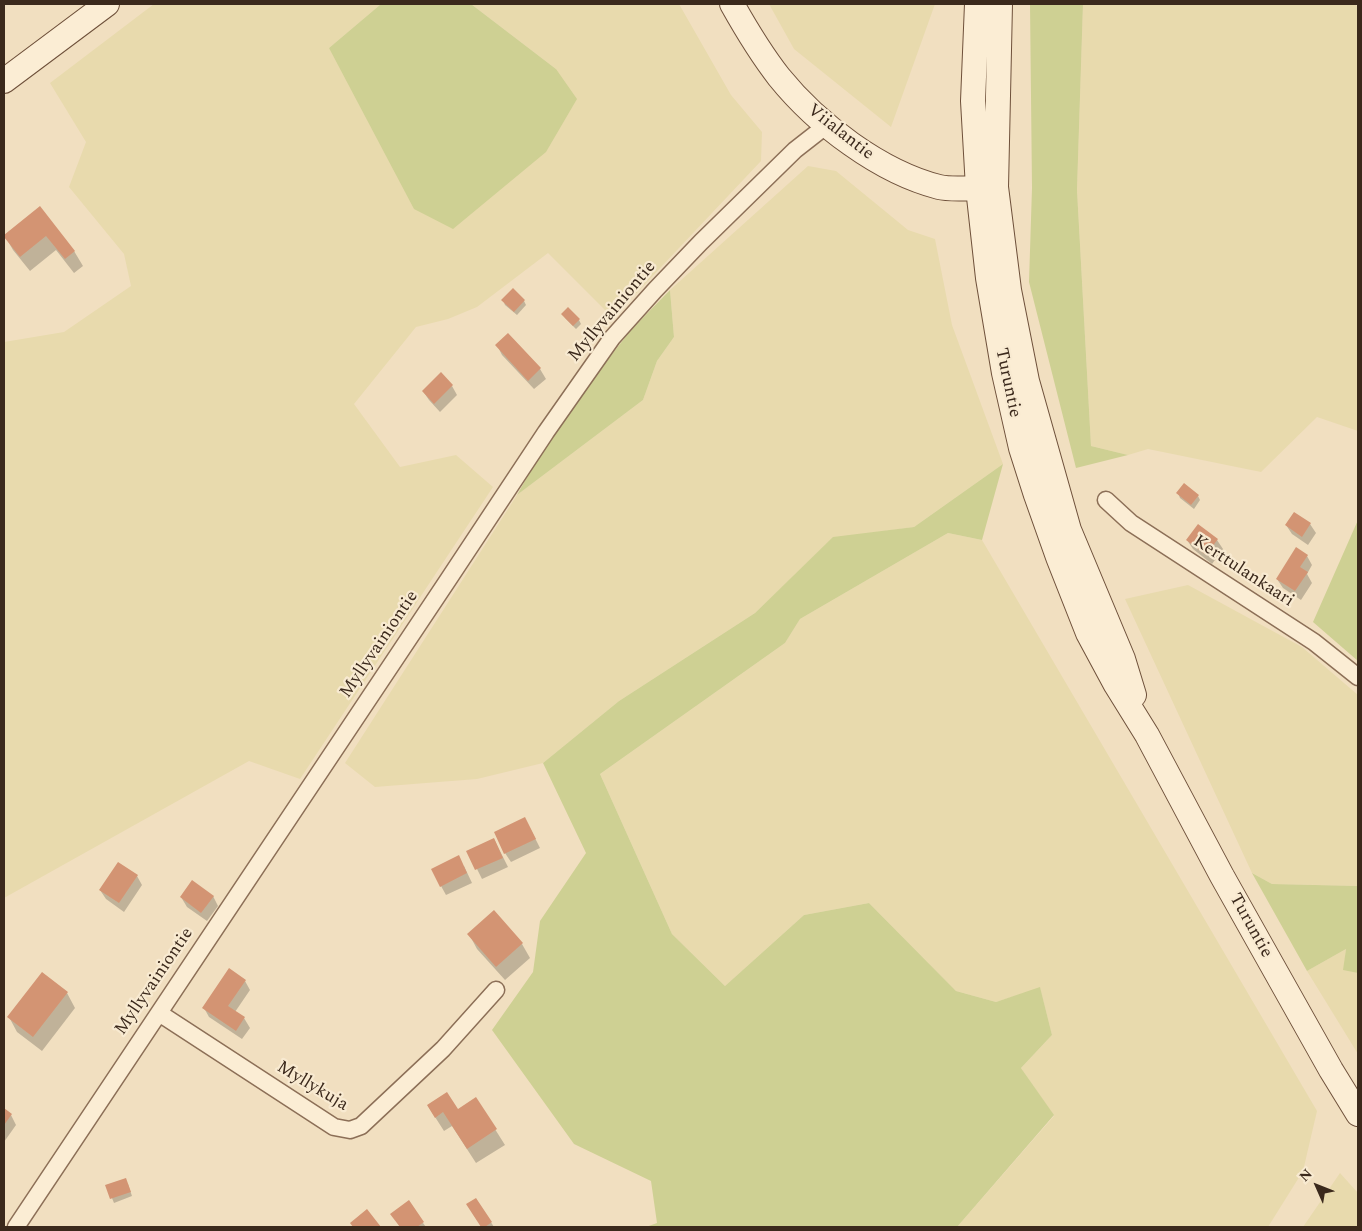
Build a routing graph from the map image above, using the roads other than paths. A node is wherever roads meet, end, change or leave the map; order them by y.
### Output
1 (107, 4) edge
2 (732, 4) edge
3 (977, 4) edge
4 (1000, 4) edge
5 (4, 81) edge
6 (827, 125) junction
7 (987, 187) junction
8 (1106, 500) dead end
9 (1358, 677) edge
10 (496, 990) dead end
11 (159, 1013) junction
12 (1358, 1114) edge
13 (16, 1227) edge

1 - 5 main road
2 - 6 main road, Viialantie
3 - 7 main road, Turuntie
4 - 7 main road, Turuntie
6 - 7 main road, Viialantie
6 - 11 street, Myllyvainiontie
7 - 12 main road, Turuntie
8 - 9 street, Kerttulankaari
10 - 11 street, Myllykuja
11 - 13 street, Myllyvainiontie

